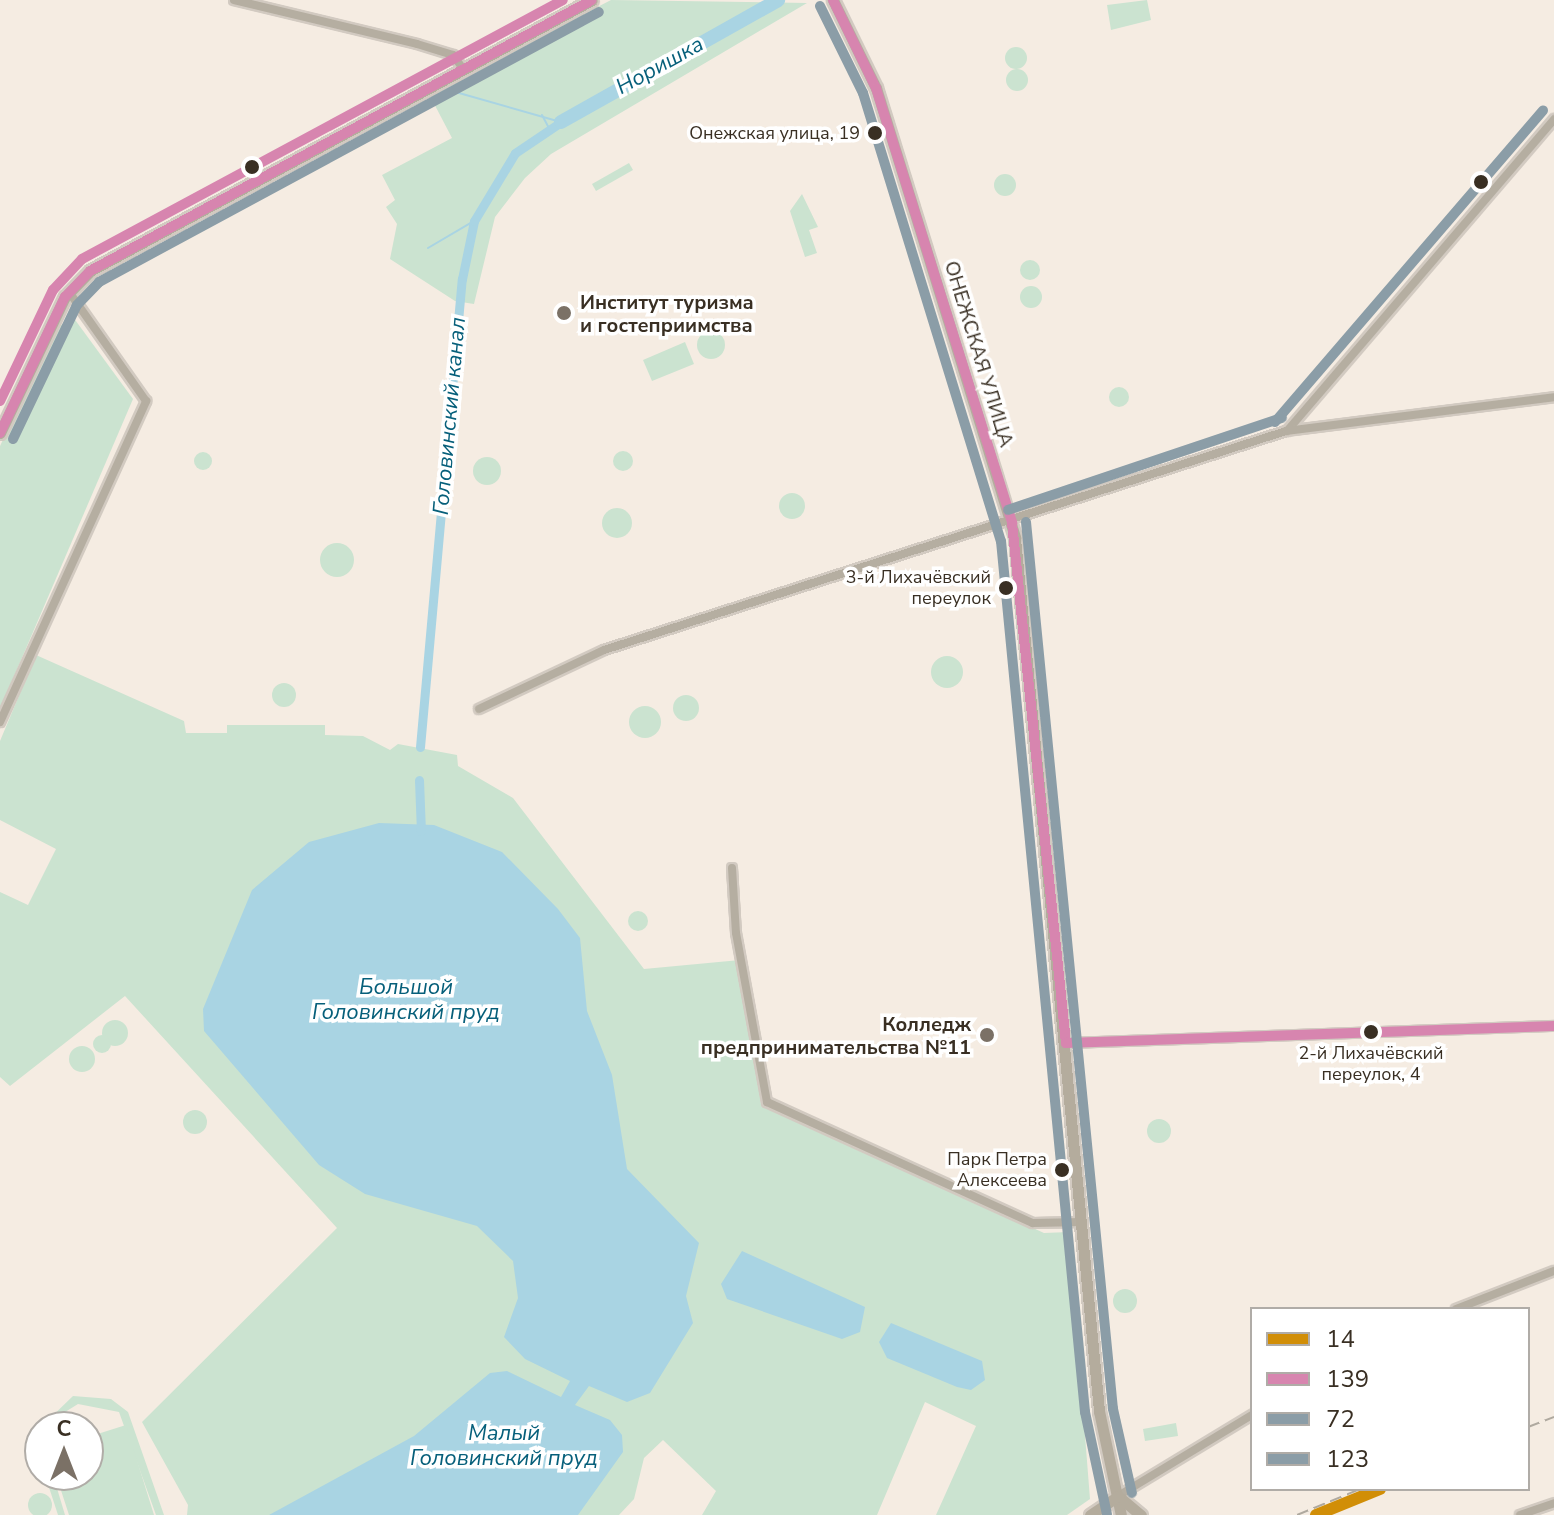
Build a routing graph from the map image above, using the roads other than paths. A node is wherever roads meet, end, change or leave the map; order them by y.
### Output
1 (234, 0) edge
2 (592, 0) edge
3 (838, 1) edge
4 (463, 69) junction
5 (1554, 119) edge
6 (69, 292) junction
7 (1554, 397) edge
8 (1286, 431) junction
9 (0, 433) edge
10 (1012, 523) junction
11 (479, 709) dead end
12 (0, 722) edge
13 (732, 868) dead end
14 (1554, 1026) edge
15 (1066, 1043) junction
16 (1082, 1222) junction
17 (1554, 1271) edge
18 (1461, 1307) edge
19 (1250, 1416) edge
20 (1118, 1496) junction
21 (1554, 1503) edge
22 (1140, 1513) edge
23 (1090, 1515) edge
24 (1121, 1515) edge
25 (1520, 1515) edge

1 - 4 street
2 - 4 main road
3 - 10 main road, ОНЕЖСКАЯ УЛИЦА
4 - 6 main road
5 - 8 street
6 - 9 main road
6 - 12 street
7 - 8 street
8 - 10 street
10 - 11 street
10 - 15 main road, ОНЕЖСКАЯ УЛИЦА
13 - 16 street
14 - 15 street
15 - 16 main road, ОНЕЖСКАЯ УЛИЦА
16 - 20 main road, ОНЕЖСКАЯ УЛИЦА
17 - 18 street
19 - 20 street
20 - 22 main road
20 - 23 main road
20 - 24 main road, ОНЕЖСКАЯ УЛИЦА
21 - 25 street

